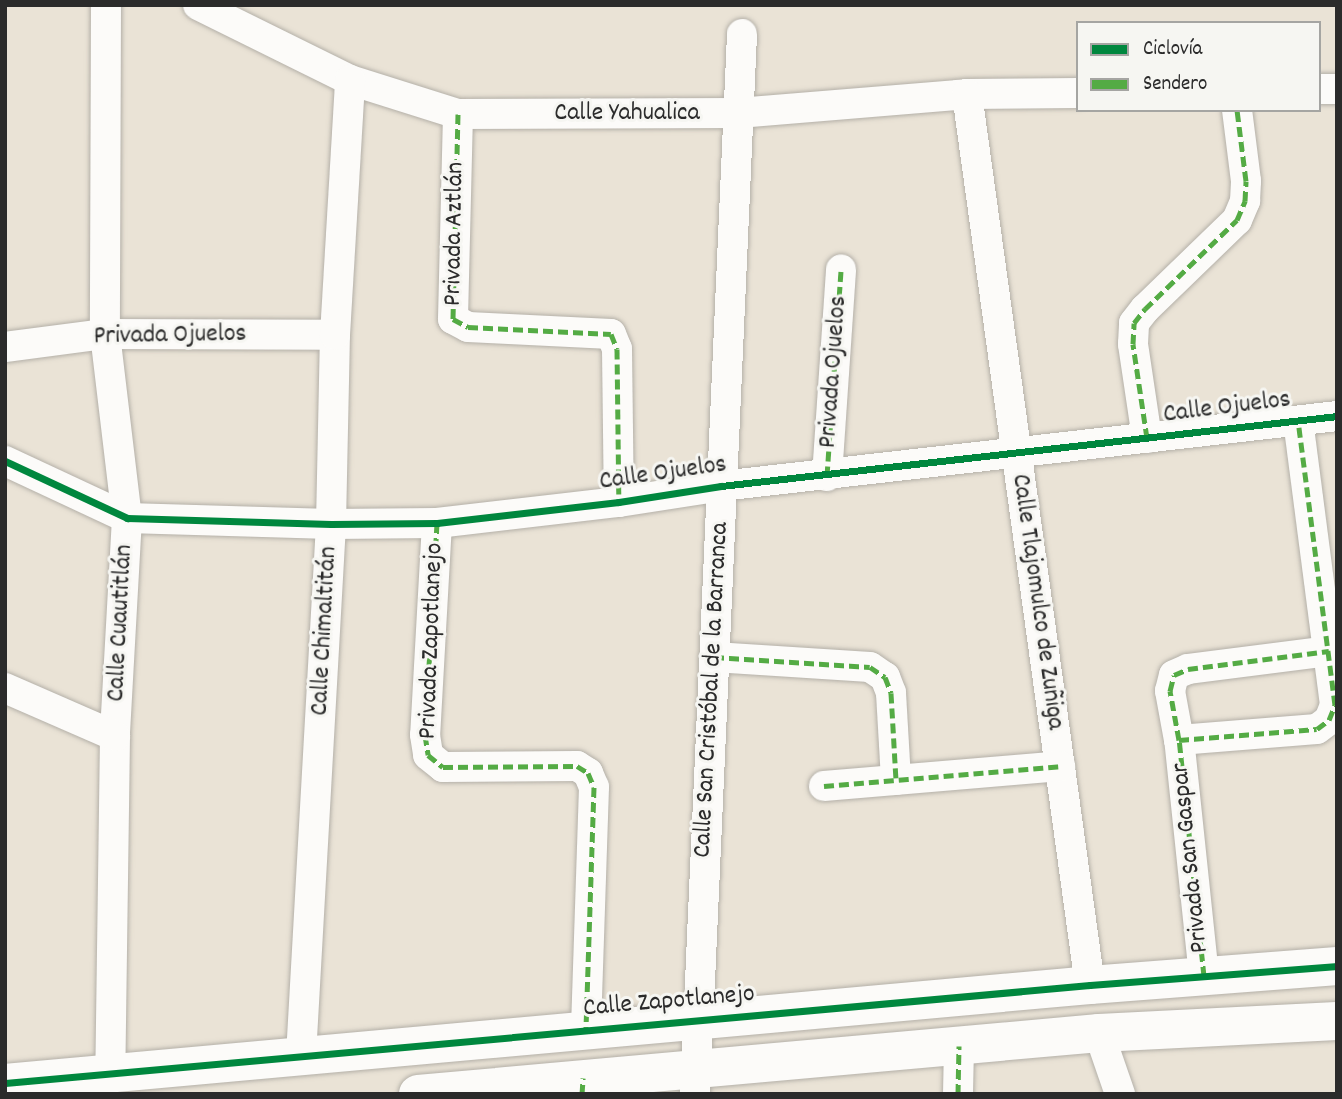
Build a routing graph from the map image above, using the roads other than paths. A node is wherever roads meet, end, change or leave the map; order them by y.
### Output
1 (106, 5) edge
2 (198, 5) edge
3 (742, 34) dead end
4 (350, 80) junction
5 (1076, 93) edge
6 (967, 94) junction
7 (1237, 112) edge
8 (738, 113) junction
9 (458, 114) junction
10 (841, 269) dead end
11 (105, 334) junction
12 (335, 335) junction
13 (5, 347) edge
14 (1337, 416) edge
15 (1298, 421) junction
16 (1147, 438) junction
17 (1017, 453) junction
18 (5, 461) edge
19 (827, 476) junction
20 (721, 486) junction
21 (619, 502) junction
22 (127, 518) junction
23 (437, 523) junction
24 (331, 524) junction
25 (1329, 651) junction
26 (713, 657) junction
27 (5, 688) edge
28 (115, 736) junction
29 (1179, 740) junction
30 (1060, 766) junction
31 (896, 780) junction
32 (824, 786) dead end
33 (1337, 966) edge
34 (1204, 976) junction
35 (1090, 985) junction
36 (696, 1020) junction
37 (1337, 1021) edge
38 (586, 1030) junction
39 (1099, 1034) junction
40 (959, 1046) junction
41 (301, 1056) junction
42 (110, 1074) junction
43 (696, 1080) edge
44 (5, 1083) edge
45 (583, 1086) edge
46 (418, 1094) edge
47 (958, 1094) edge
48 (1120, 1094) edge

1 - 11 street, Calle Cuautitlán
2 - 4 street, Calle Yahualica
3 - 8 street, Calle San Cristóbal de la Barranca
4 - 9 street, Calle Yahualica
4 - 12 street, Calle Chimaltitán
5 - 6 street, Calle Yahualica
6 - 8 street, Calle Yahualica
6 - 17 street, Calle Tlajomulco de Zuñiga
7 - 16 street
8 - 9 street, Calle Yahualica
8 - 20 street, Calle San Cristóbal de la Barranca
9 - 21 street, Privada Aztlán
10 - 19 street, Privada Ojuelos
11 - 12 street, Privada Ojuelos
11 - 13 street, Privada Ojuelos
11 - 22 street, Calle Cuautitlán
12 - 24 street, Calle Chimaltitán
14 - 15 street, Calle Ojuelos
15 - 16 street, Calle Ojuelos
15 - 25 street, Privada San Gaspar
16 - 17 street, Calle Ojuelos
17 - 19 street, Calle Ojuelos
17 - 30 street, Calle Tlajomulco de Zuñiga
18 - 22 street, Calle Ojuelos
19 - 20 street, Calle Ojuelos
20 - 21 street, Calle Ojuelos
20 - 26 street, Calle San Cristóbal de la Barranca
21 - 23 street, Calle Ojuelos
22 - 24 street, Calle Ojuelos
22 - 28 street, Calle Cuautitlán
23 - 24 street, Calle Ojuelos
23 - 38 street, Privada Zapotlanejo
24 - 41 street, Calle Chimaltitán
25 - 29 street, Privada San Gaspar
25 - 29 street, Privada San Gaspar
26 - 31 street
26 - 36 street, Calle San Cristóbal de la Barranca
27 - 28 street
28 - 42 street, Calle Cuautitlán
29 - 34 street, Privada San Gaspar
30 - 31 street
30 - 35 street, Calle Tlajomulco de Zuñiga
31 - 32 street
33 - 34 street, Calle Zapotlanejo
34 - 35 street, Calle Zapotlanejo
35 - 36 street, Calle Zapotlanejo
36 - 38 street, Calle Zapotlanejo
36 - 43 street, Calle San Cristóbal de la Barranca
37 - 39 street
38 - 41 street, Calle Zapotlanejo
39 - 40 street
39 - 48 street
40 - 43 street
40 - 47 street
41 - 42 street, Calle Zapotlanejo
42 - 44 street, Calle Zapotlanejo
43 - 45 street
45 - 46 street

